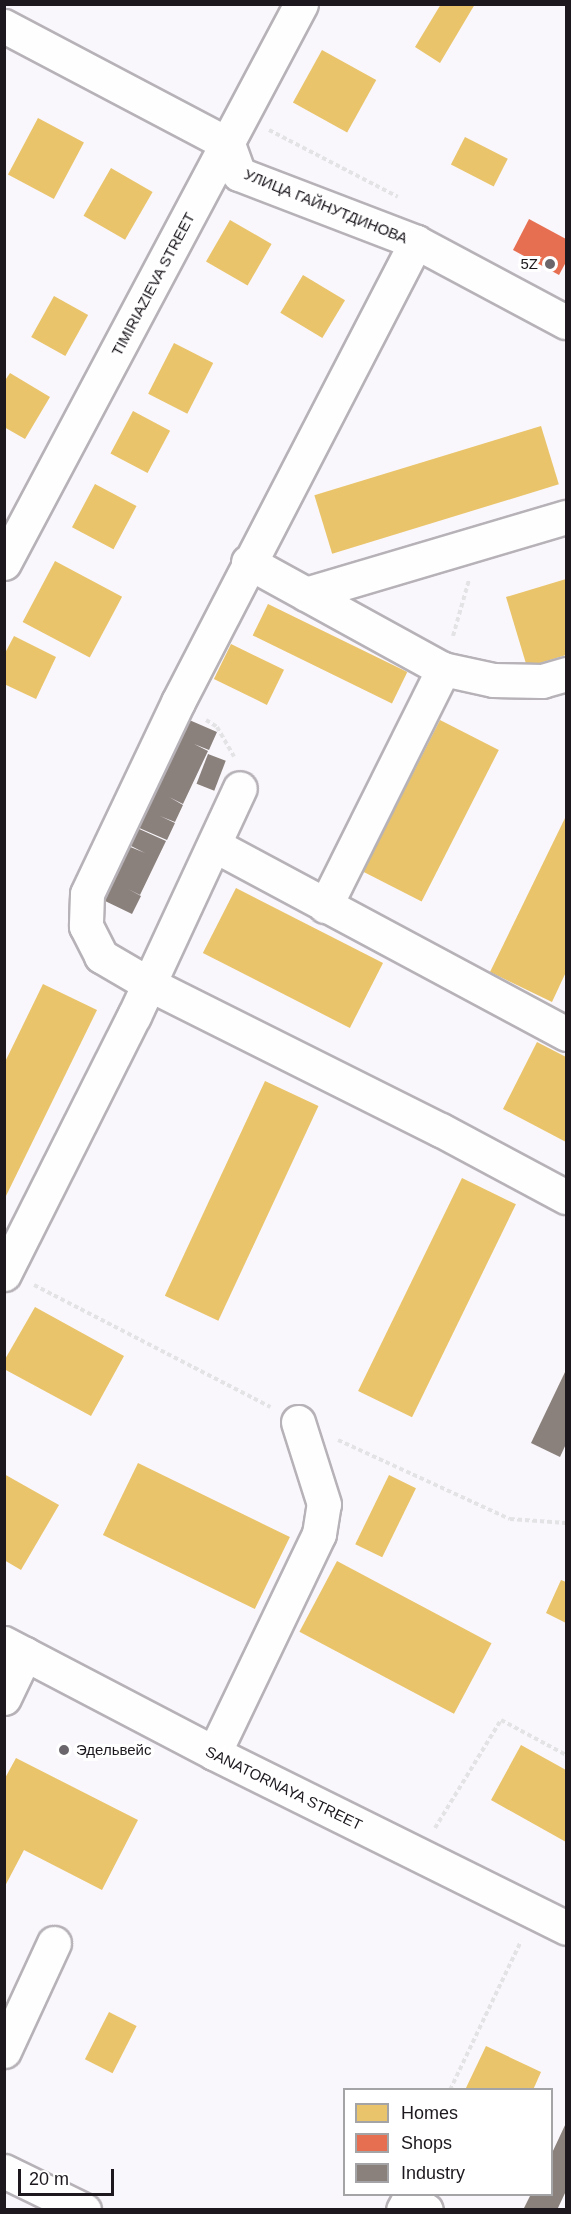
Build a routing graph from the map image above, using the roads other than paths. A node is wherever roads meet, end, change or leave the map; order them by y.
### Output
1 (301, 4) edge
2 (4, 26) edge
3 (235, 130) junction
4 (416, 242) junction
5 (567, 322) edge
6 (567, 517) edge
7 (248, 562) junction
8 (4, 563) edge
9 (306, 594) junction
10 (443, 669) junction
11 (567, 674) edge
12 (240, 788) road end
13 (214, 845) junction
14 (326, 906) junction
15 (149, 984) junction
16 (567, 1034) edge
17 (567, 1197) edge
18 (5, 1273) edge
19 (298, 1422) road end
20 (15, 1648) edge
21 (4, 1698) edge
22 (214, 1753) junction
23 (567, 1928) edge
24 (54, 1943) dead end
25 (4, 2051) edge
26 (4, 2171) edge
27 (84, 2210) edge
28 (404, 2210) edge
29 (426, 2210) edge

1 - 3 street, TIMIRIAZIEVA STREET
2 - 3 street
3 - 4 street, УЛИЦА ГАЙНУТДИНОВА
3 - 8 street, TIMIRIAZIEVA STREET
4 - 5 street, УЛИЦА ГАЙНУТДИНОВА
4 - 7 street
6 - 9 street
7 - 9 street
7 - 15 street
9 - 10 street
10 - 11 street
10 - 14 street
12 - 13 street
13 - 14 street
13 - 15 street
14 - 16 street
15 - 17 street
15 - 18 street
19 - 22 street
20 - 21 street
20 - 22 street, SANATORNAYA STREET
22 - 23 street, SANATORNAYA STREET
24 - 25 street
26 - 27 street
28 - 29 street

